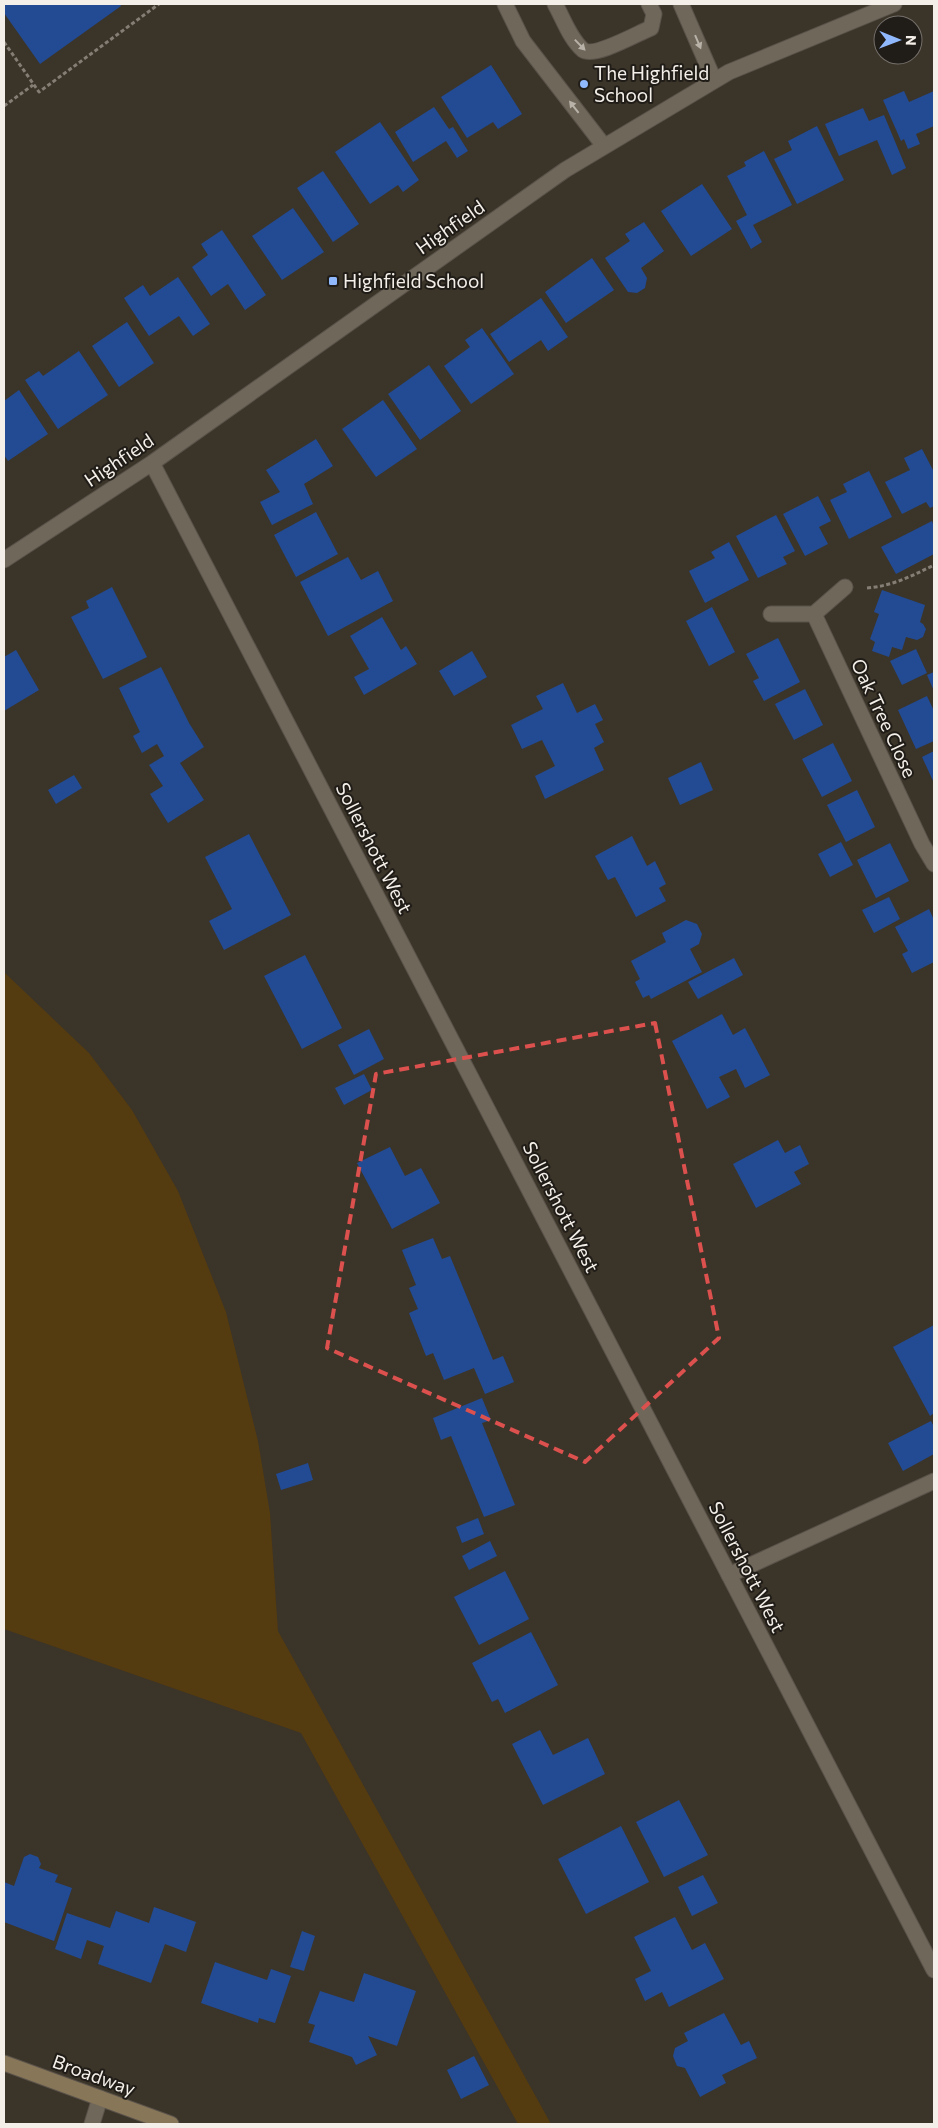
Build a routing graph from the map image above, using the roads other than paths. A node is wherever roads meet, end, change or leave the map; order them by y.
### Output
1 (505, 4) edge
2 (555, 4) edge
3 (649, 4) edge
4 (681, 4) edge
5 (894, 4) edge
6 (714, 80) junction
7 (604, 146) junction
8 (152, 462) junction
9 (4, 560) edge
10 (845, 586) road end
11 (772, 614) dead end
12 (814, 614) junction
13 (934, 864) edge
14 (934, 1481) edge
15 (729, 1574) junction
16 (934, 1970) edge
17 (4, 2063) edge
18 (100, 2098) junction
19 (92, 2124) edge
20 (171, 2124) edge

7 -> 1 street
2 -> 3 street
4 -> 6 street
5 - 6 street, Highfield
6 - 7 street, Highfield
7 - 8 street, Highfield
8 - 9 street, Highfield
8 - 15 street, Sollershott West
10 - 12 street
11 - 12 street
12 - 13 street, Oak Tree Close
14 - 15 street
15 - 16 street, Sollershott West
17 - 18 street, Broadway
18 - 19 street
18 - 20 street, Broadway

